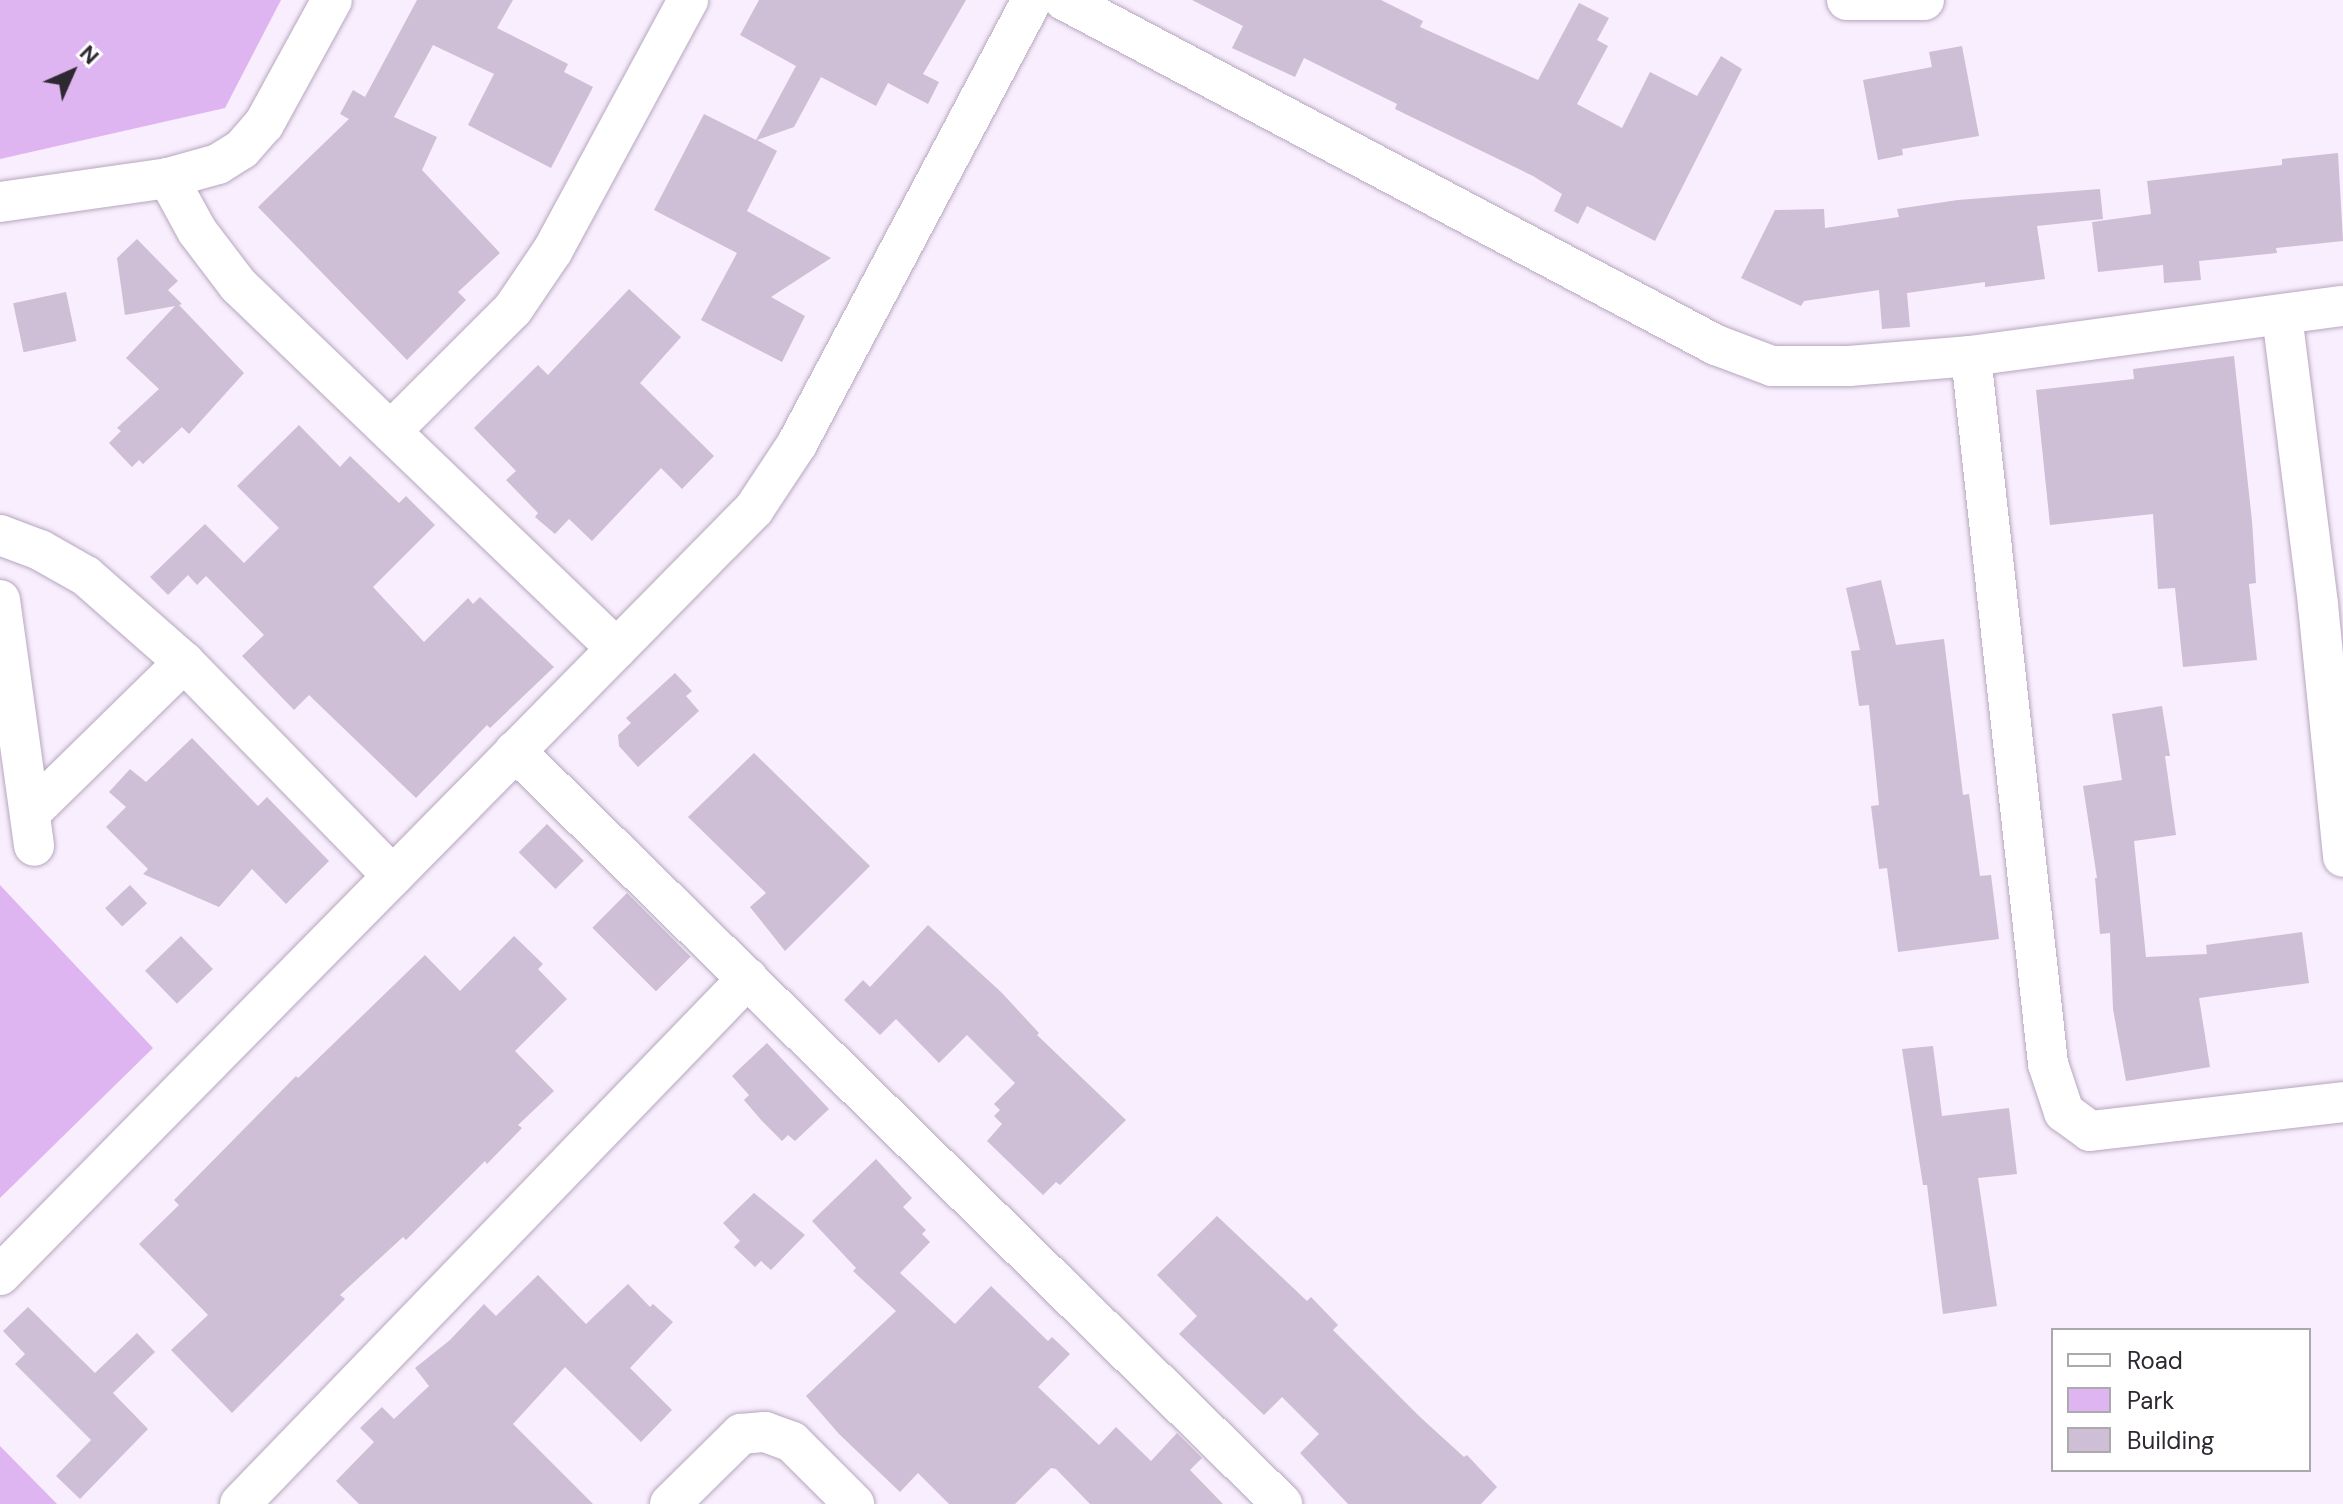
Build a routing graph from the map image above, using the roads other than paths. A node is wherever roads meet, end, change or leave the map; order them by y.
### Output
1 (332, 0) edge
2 (688, 0) edge
3 (1032, 0) edge
4 (1064, 0) edge
5 (1847, 0) edge
6 (1924, 0) edge
7 (168, 178) junction
8 (0, 202) edge
9 (2343, 306) edge
10 (2282, 315) junction
11 (1971, 356) junction
12 (392, 430) junction
13 (0, 535) edge
14 (0, 600) edge
15 (2331, 604) edge
16 (617, 649) junction
17 (184, 662) junction
18 (515, 751) junction
19 (2343, 857) edge
20 (393, 876) junction
21 (748, 978) junction
22 (2343, 1102) edge
23 (0, 1275) edge
24 (240, 1504) edge
25 (670, 1504) edge
26 (854, 1504) edge
27 (1282, 1504) edge

1 - 7 street
2 - 12 street
3 - 16 street
4 - 11 street
5 - 6 street
7 - 8 street
7 - 12 street
9 - 10 street
10 - 11 street
10 - 15 street
11 - 22 street
12 - 16 street
13 - 17 street
14 - 17 street
15 - 19 street
16 - 18 street
17 - 20 street
18 - 20 street
18 - 21 street
20 - 23 street
21 - 24 street
21 - 27 street
25 - 26 street

